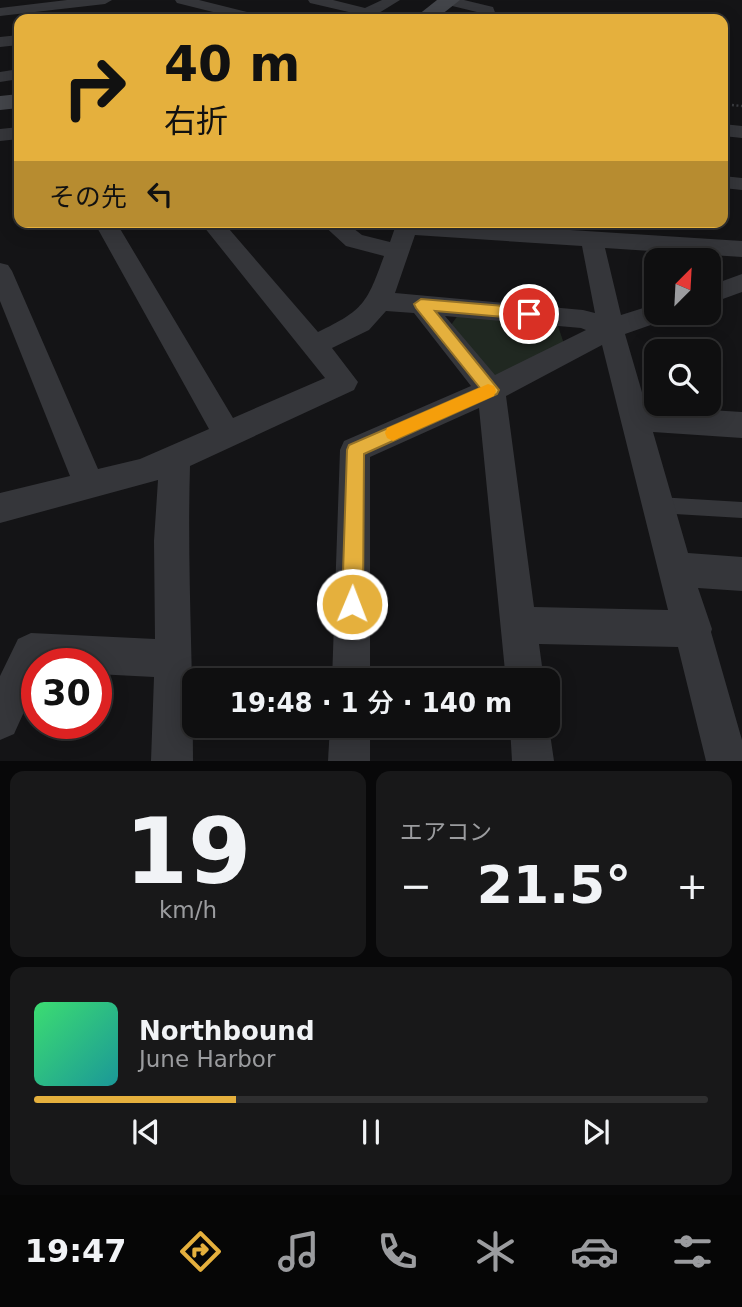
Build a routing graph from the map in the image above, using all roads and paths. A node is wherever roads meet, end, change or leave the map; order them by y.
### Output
1 (105, 0) edge
2 (183, 0) edge
3 (315, 0) edge
4 (393, 0) edge
5 (448, 0) edge
6 (221, 10) junction
7 (0, 12) edge
8 (369, 13) joint
9 (214, 14) edge
10 (237, 14) edge
11 (430, 14) edge
12 (489, 14) edge
13 (108, 228) edge
14 (216, 228) edge
15 (338, 228) edge
16 (406, 228) edge
17 (457, 228) edge
18 (592, 239) junction
19 (742, 249) edge
20 (396, 251) junction
21 (0, 271) edge
22 (742, 283) edge
23 (721, 291) edge
24 (380, 300) junction
25 (421, 304) junction
26 (644, 317) edge
27 (611, 328) junction
28 (314, 345) junction
29 (491, 390) junction
30 (635, 418) junction
31 (742, 425) edge
32 (227, 434) junction
33 (175, 458) junction
34 (89, 484) junction
35 (658, 505) junction
36 (0, 508) edge
37 (742, 510) edge
38 (675, 569) junction
39 (742, 574) edge
40 (519, 625) junction
41 (694, 629) junction
42 (174, 659) junction
43 (351, 668) edge
44 (524, 668) edge
45 (0, 720) edge
46 (350, 738) edge
47 (531, 738) edge
48 (731, 756) edge
49 (172, 761) edge
50 (349, 761) edge
51 (533, 761) edge

1 - 7 street
2 - 6 street
3 - 8 street
4 - 8 street
5 - 11 street
5 - 12 street
6 - 9 street
6 - 10 street
13 - 32 street
14 - 28 street
15 - 20 street
16 - 20 street
17 - 18 street
18 - 19 street
18 - 27 street
20 - 24 street
21 - 34 street
22 - 23 street
24 - 25 street
24 - 28 street
25 - 27 street
25 - 29 street
26 - 27 street
27 - 29 street
27 - 30 street
28 - 32 street
29 - 40 street
29 - 43 street
30 - 31 street
30 - 35 street
32 - 33 street
33 - 34 street
33 - 42 street
34 - 36 street
35 - 37 lane
35 - 38 street
38 - 39 street
38 - 41 street
40 - 41 street
40 - 44 street
41 - 48 street
42 - 45 street
42 - 49 street
46 - 50 street
47 - 51 street

